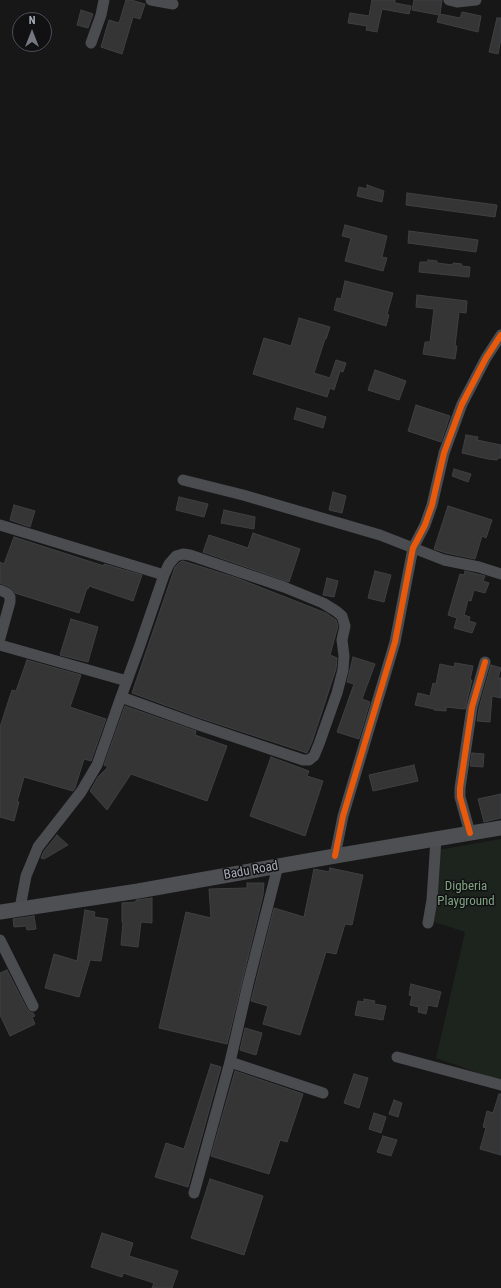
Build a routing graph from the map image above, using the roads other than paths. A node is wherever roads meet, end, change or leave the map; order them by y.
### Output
1 (104, 0) edge
2 (151, 0) edge
3 (449, 0) edge
4 (476, 0) edge
5 (173, 4) dead end
6 (91, 43) dead end
7 (501, 335) edge
8 (182, 480) dead end
9 (0, 525) edge
10 (413, 548) junction
11 (501, 574) edge
12 (164, 575) junction
13 (0, 590) edge
14 (0, 638) edge
15 (0, 645) edge
16 (485, 662) dead end
17 (127, 681) junction
18 (121, 696) junction
19 (501, 828) edge
20 (470, 833) junction
21 (436, 839) junction
22 (335, 856) junction
23 (278, 866) junction
24 (20, 908) junction
25 (0, 912) edge
26 (428, 923) dead end
27 (0, 940) edge
28 (33, 1006) dead end
29 (397, 1057) dead end
30 (230, 1062) junction
31 (501, 1085) edge
32 (322, 1093) dead end
33 (194, 1193) dead end

1 - 6 street
2 - 5 street
3 - 4 street
7 - 10 street
8 - 10 street
9 - 12 street
10 - 11 street
10 - 22 street
12 - 17 street
12 - 18 street
13 - 14 street
15 - 17 street
16 - 20 street
17 - 18 street
18 - 24 street
19 - 20 main road, Badu Road
20 - 21 main road, Badu Road
21 - 22 main road, Badu Road
21 - 26 street
22 - 23 main road, Badu Road
23 - 24 main road, Badu Road
23 - 30 street
24 - 25 main road, Badu Road
27 - 28 street
29 - 31 street
30 - 32 street
30 - 33 street

